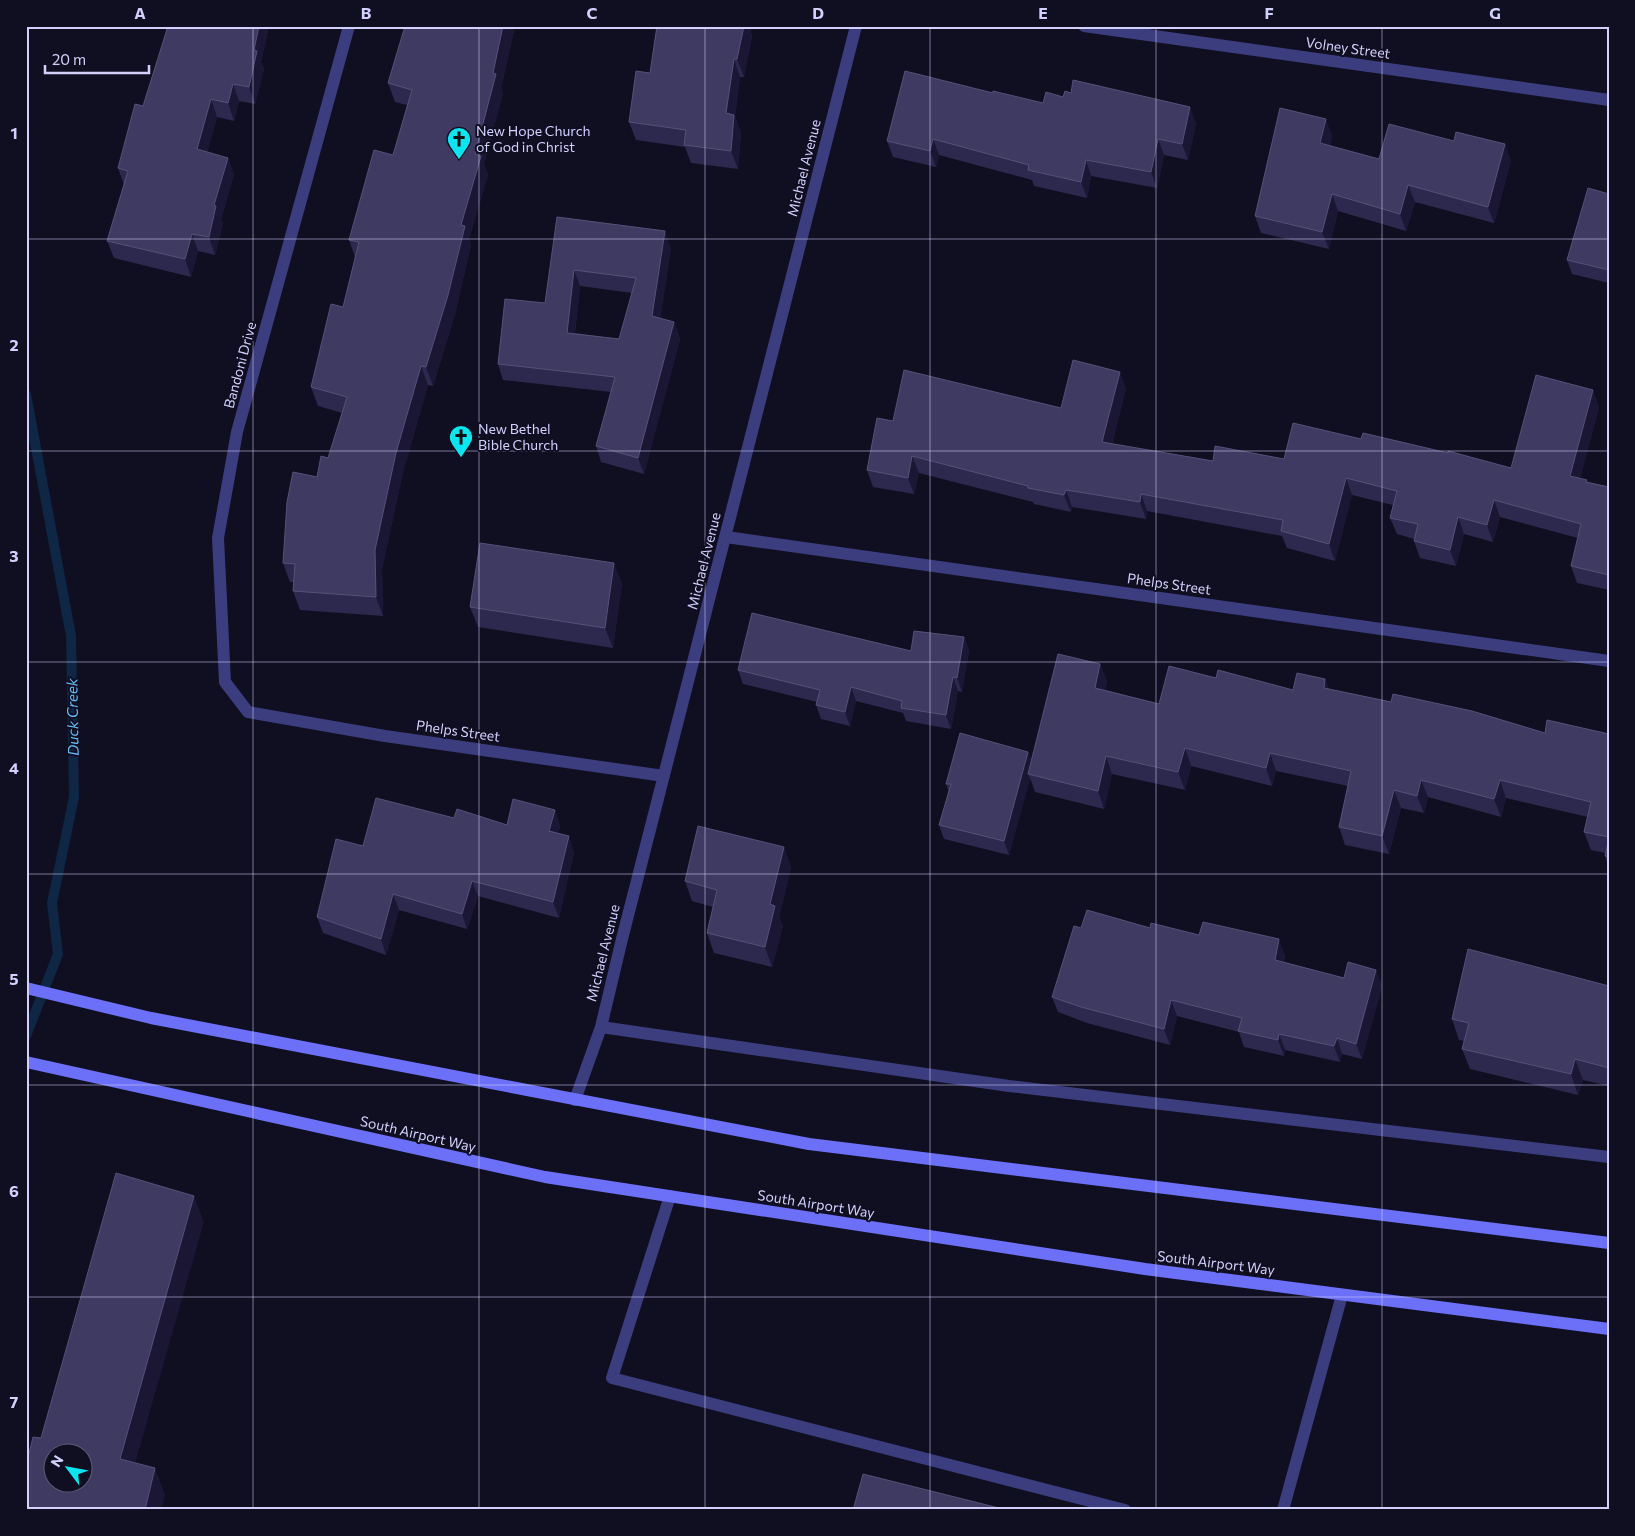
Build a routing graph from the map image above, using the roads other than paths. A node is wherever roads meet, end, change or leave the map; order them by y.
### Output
1 (349, 26) edge
2 (856, 26) edge
3 (1084, 26) edge
4 (1609, 100) edge
5 (726, 537) junction
6 (1609, 662) edge
7 (248, 712) joint
8 (664, 776) junction
9 (26, 988) edge
10 (601, 1026) junction
11 (26, 1062) edge
12 (575, 1100) junction
13 (1609, 1157) edge
14 (670, 1196) junction
15 (1609, 1243) edge
16 (1342, 1295) junction
17 (1609, 1329) edge
18 (1125, 1510) edge
19 (1283, 1510) edge

1 - 7 street, Bandoni Drive
2 - 5 street, Michael Avenue
3 - 4 street, Volney Street
5 - 6 street, Phelps Street
5 - 8 street, Michael Avenue
7 - 8 street, Phelps Street
8 - 10 street, Michael Avenue
9 - 12 main road
10 - 12 street, Michael Avenue
10 - 13 street
11 - 14 main road, South Airport Way
12 - 15 main road
14 - 16 main road, South Airport Way
14 - 18 street
16 - 17 main road, South Airport Way
16 - 19 street

